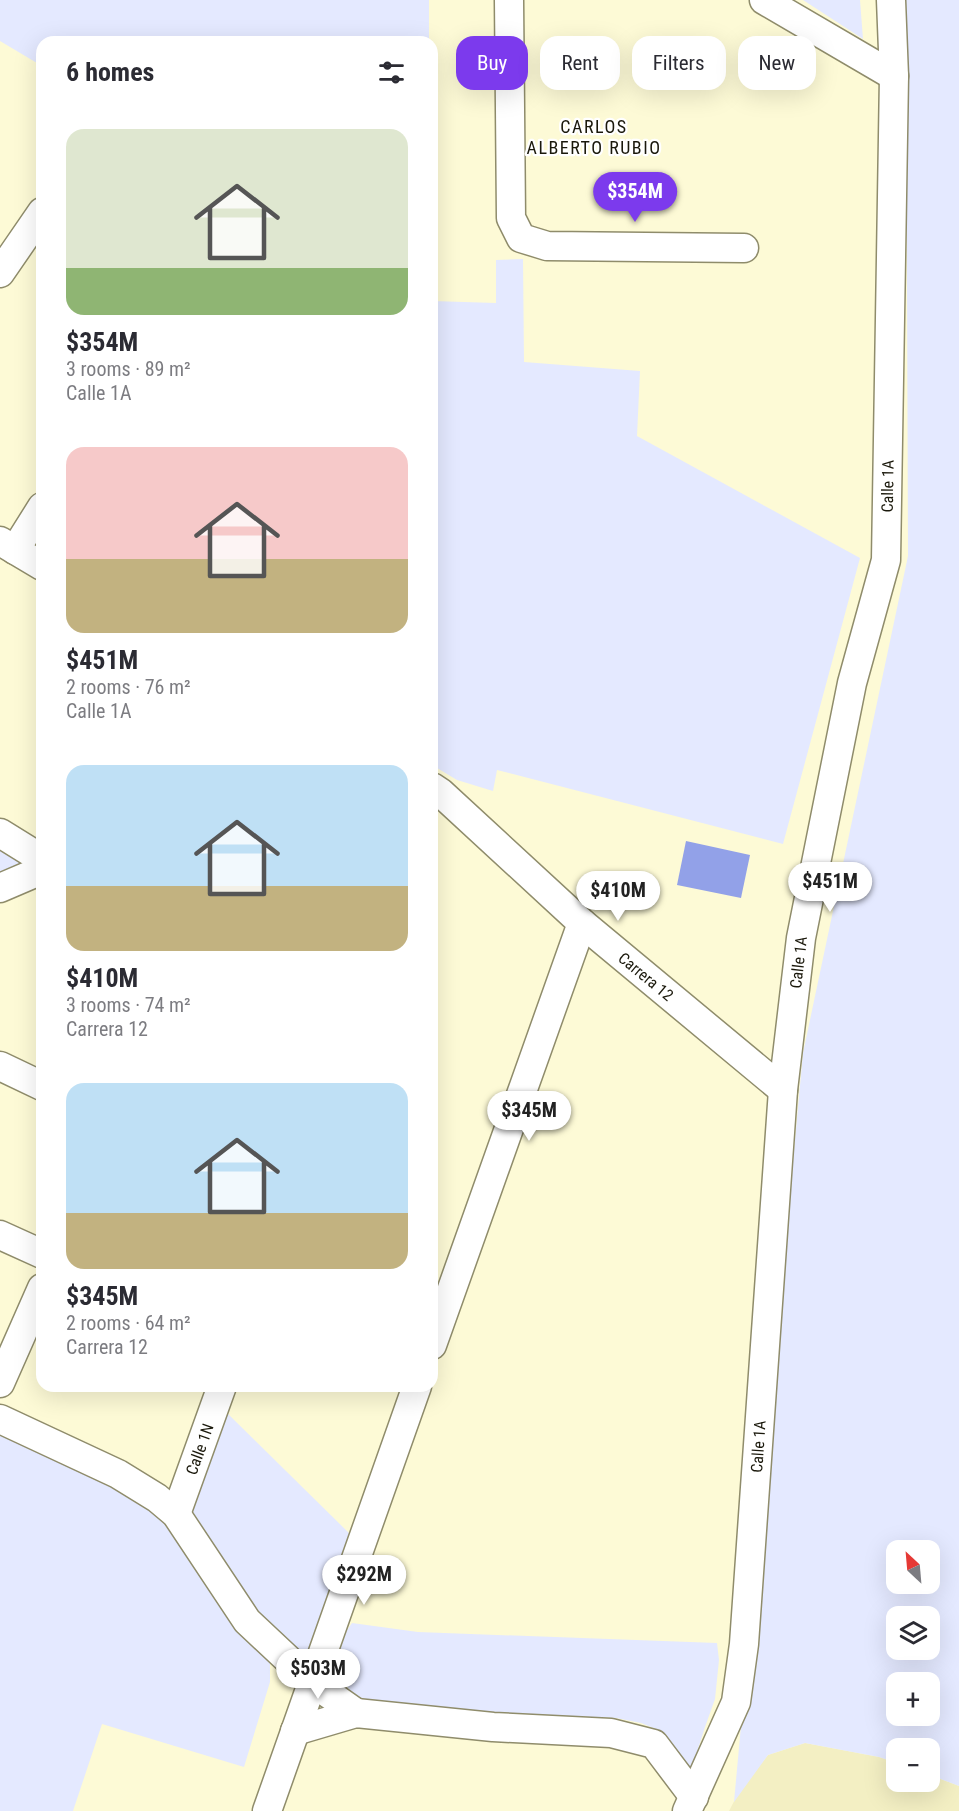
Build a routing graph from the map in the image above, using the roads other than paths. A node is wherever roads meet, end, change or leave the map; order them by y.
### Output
1 (509, 0) edge
2 (764, 0) edge
3 (891, 0) edge
4 (894, 76) junction
5 (36, 221) edge
6 (744, 248) dead end
7 (0, 273) edge
8 (36, 514) edge
9 (8, 545) edge
10 (36, 562) edge
11 (438, 791) edge
12 (0, 833) edge
13 (36, 855) edge
14 (36, 872) edge
15 (5, 885) edge
16 (0, 910) edge
17 (582, 923) junction
18 (0, 1066) edge
19 (36, 1083) edge
20 (783, 1090) junction
21 (0, 1235) edge
22 (36, 1251) edge
23 (36, 1302) edge
24 (438, 1328) edge
25 (0, 1383) edge
26 (220, 1392) edge
27 (415, 1392) edge
28 (0, 1419) edge
29 (176, 1514) junction
30 (312, 1682) junction
31 (356, 1713) junction
32 (295, 1731) junction
33 (690, 1804) edge
34 (267, 1811) edge

1 - 6 street
2 - 4 street
3 - 4 street, Calle 1A
4 - 20 street, Calle 1A
5 - 7 street
8 - 9 street
9 - 10 street
11 - 17 street, Carrera 12
12 - 13 street
14 - 15 street
15 - 16 street
17 - 20 street, Carrera 12
17 - 24 street
18 - 19 street
20 - 33 street, Calle 1A
21 - 22 street
23 - 25 street
26 - 29 street, Calle 1N
27 - 30 street
28 - 29 street
29 - 30 street
30 - 31 street
30 - 32 street
31 - 32 street
31 - 33 street
32 - 34 street

